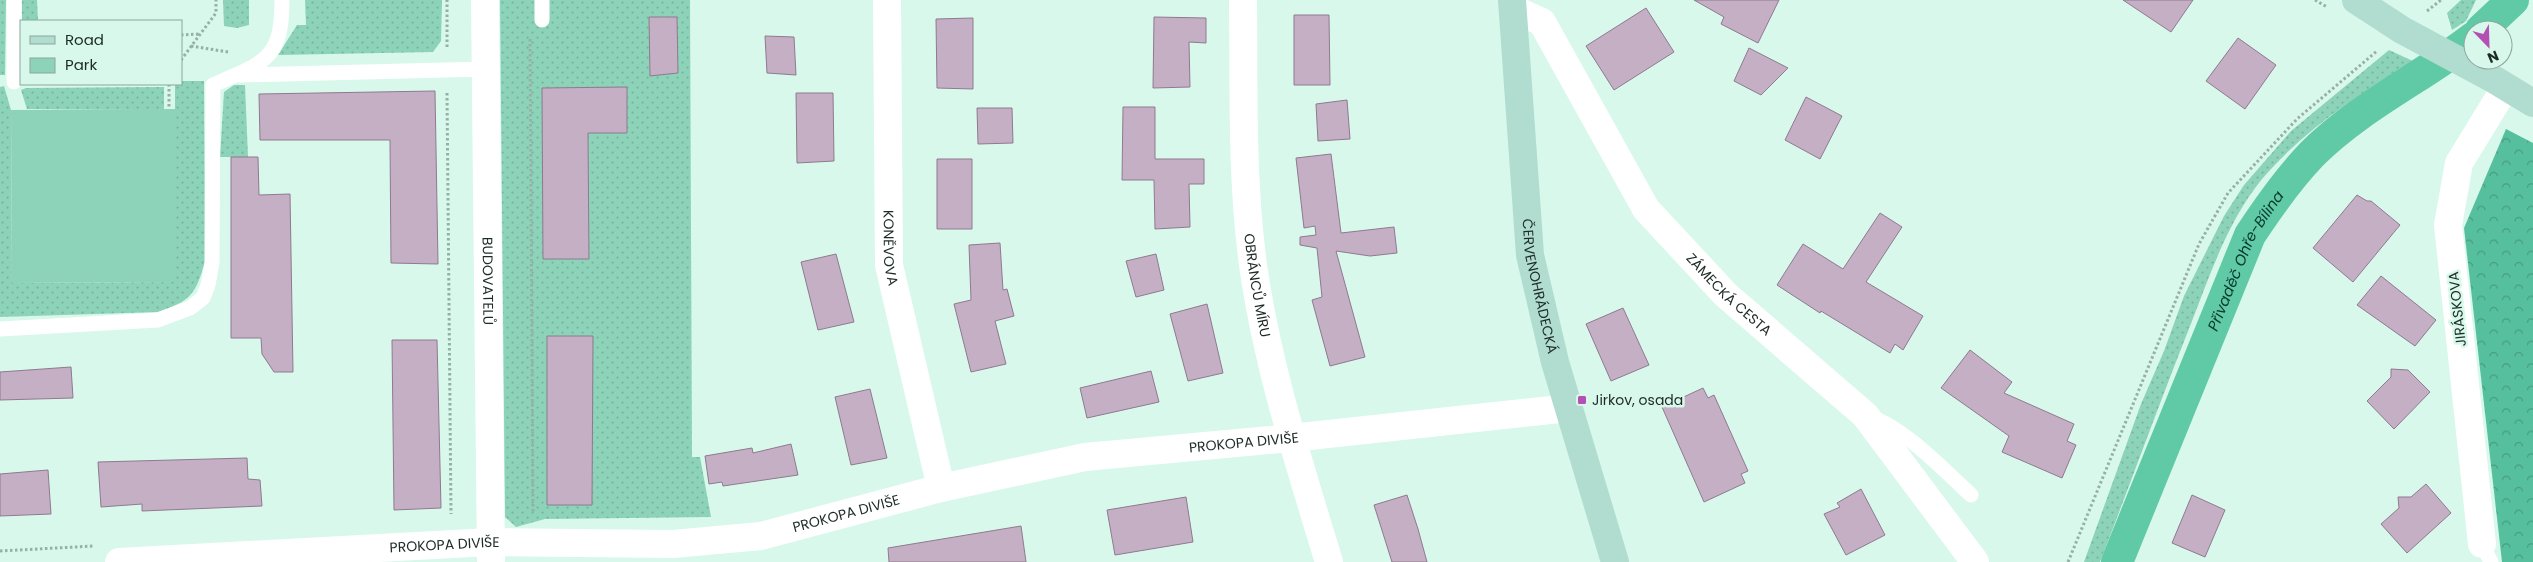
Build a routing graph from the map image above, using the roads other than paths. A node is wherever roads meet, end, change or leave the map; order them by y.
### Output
1 (14, 0) edge
2 (282, 0) edge
3 (485, 0) edge
4 (542, 0) edge
5 (886, 0) edge
6 (1243, 0) edge
7 (2356, 0) edge
8 (1513, 4) edge
9 (536, 24) road end
10 (485, 69) junction
11 (236, 75) junction
12 (14, 82) dead end
13 (2500, 84) junction
14 (2533, 104) edge
15 (0, 329) edge
16 (1569, 408) junction
17 (1865, 415) junction
18 (1291, 438) junction
19 (940, 488) junction
20 (1972, 495) dead end
21 (491, 552) edge
22 (2486, 553) edge
23 (119, 562) edge
24 (1329, 562) edge
25 (1615, 562) edge
26 (1975, 562) edge

1 - 12 lane
2 - 11 lane
3 - 10 street, BUDOVATELŮ
4 - 9 lane
5 - 19 street, KONĚVOVA
6 - 18 street, OBRÁNCŮ MÍRU
7 - 13 street
8 - 16 street, ČERVENOHRÁDECKÁ
8 - 17 street, ZÁMECKÁ CESTA
10 - 11 lane
10 - 21 street, BUDOVATELŮ
11 - 15 lane
13 - 14 street
13 - 22 street, JIRÁSKOVA
16 - 18 street, PROKOPA DIVIŠE
16 - 25 street, ČERVENOHRÁDECKÁ
17 - 20 lane
17 - 26 street, ZÁMECKÁ CESTA
18 - 19 street, PROKOPA DIVIŠE
18 - 24 street, OBRÁNCŮ MÍRU
19 - 21 street, PROKOPA DIVIŠE
21 - 23 street, PROKOPA DIVIŠE

